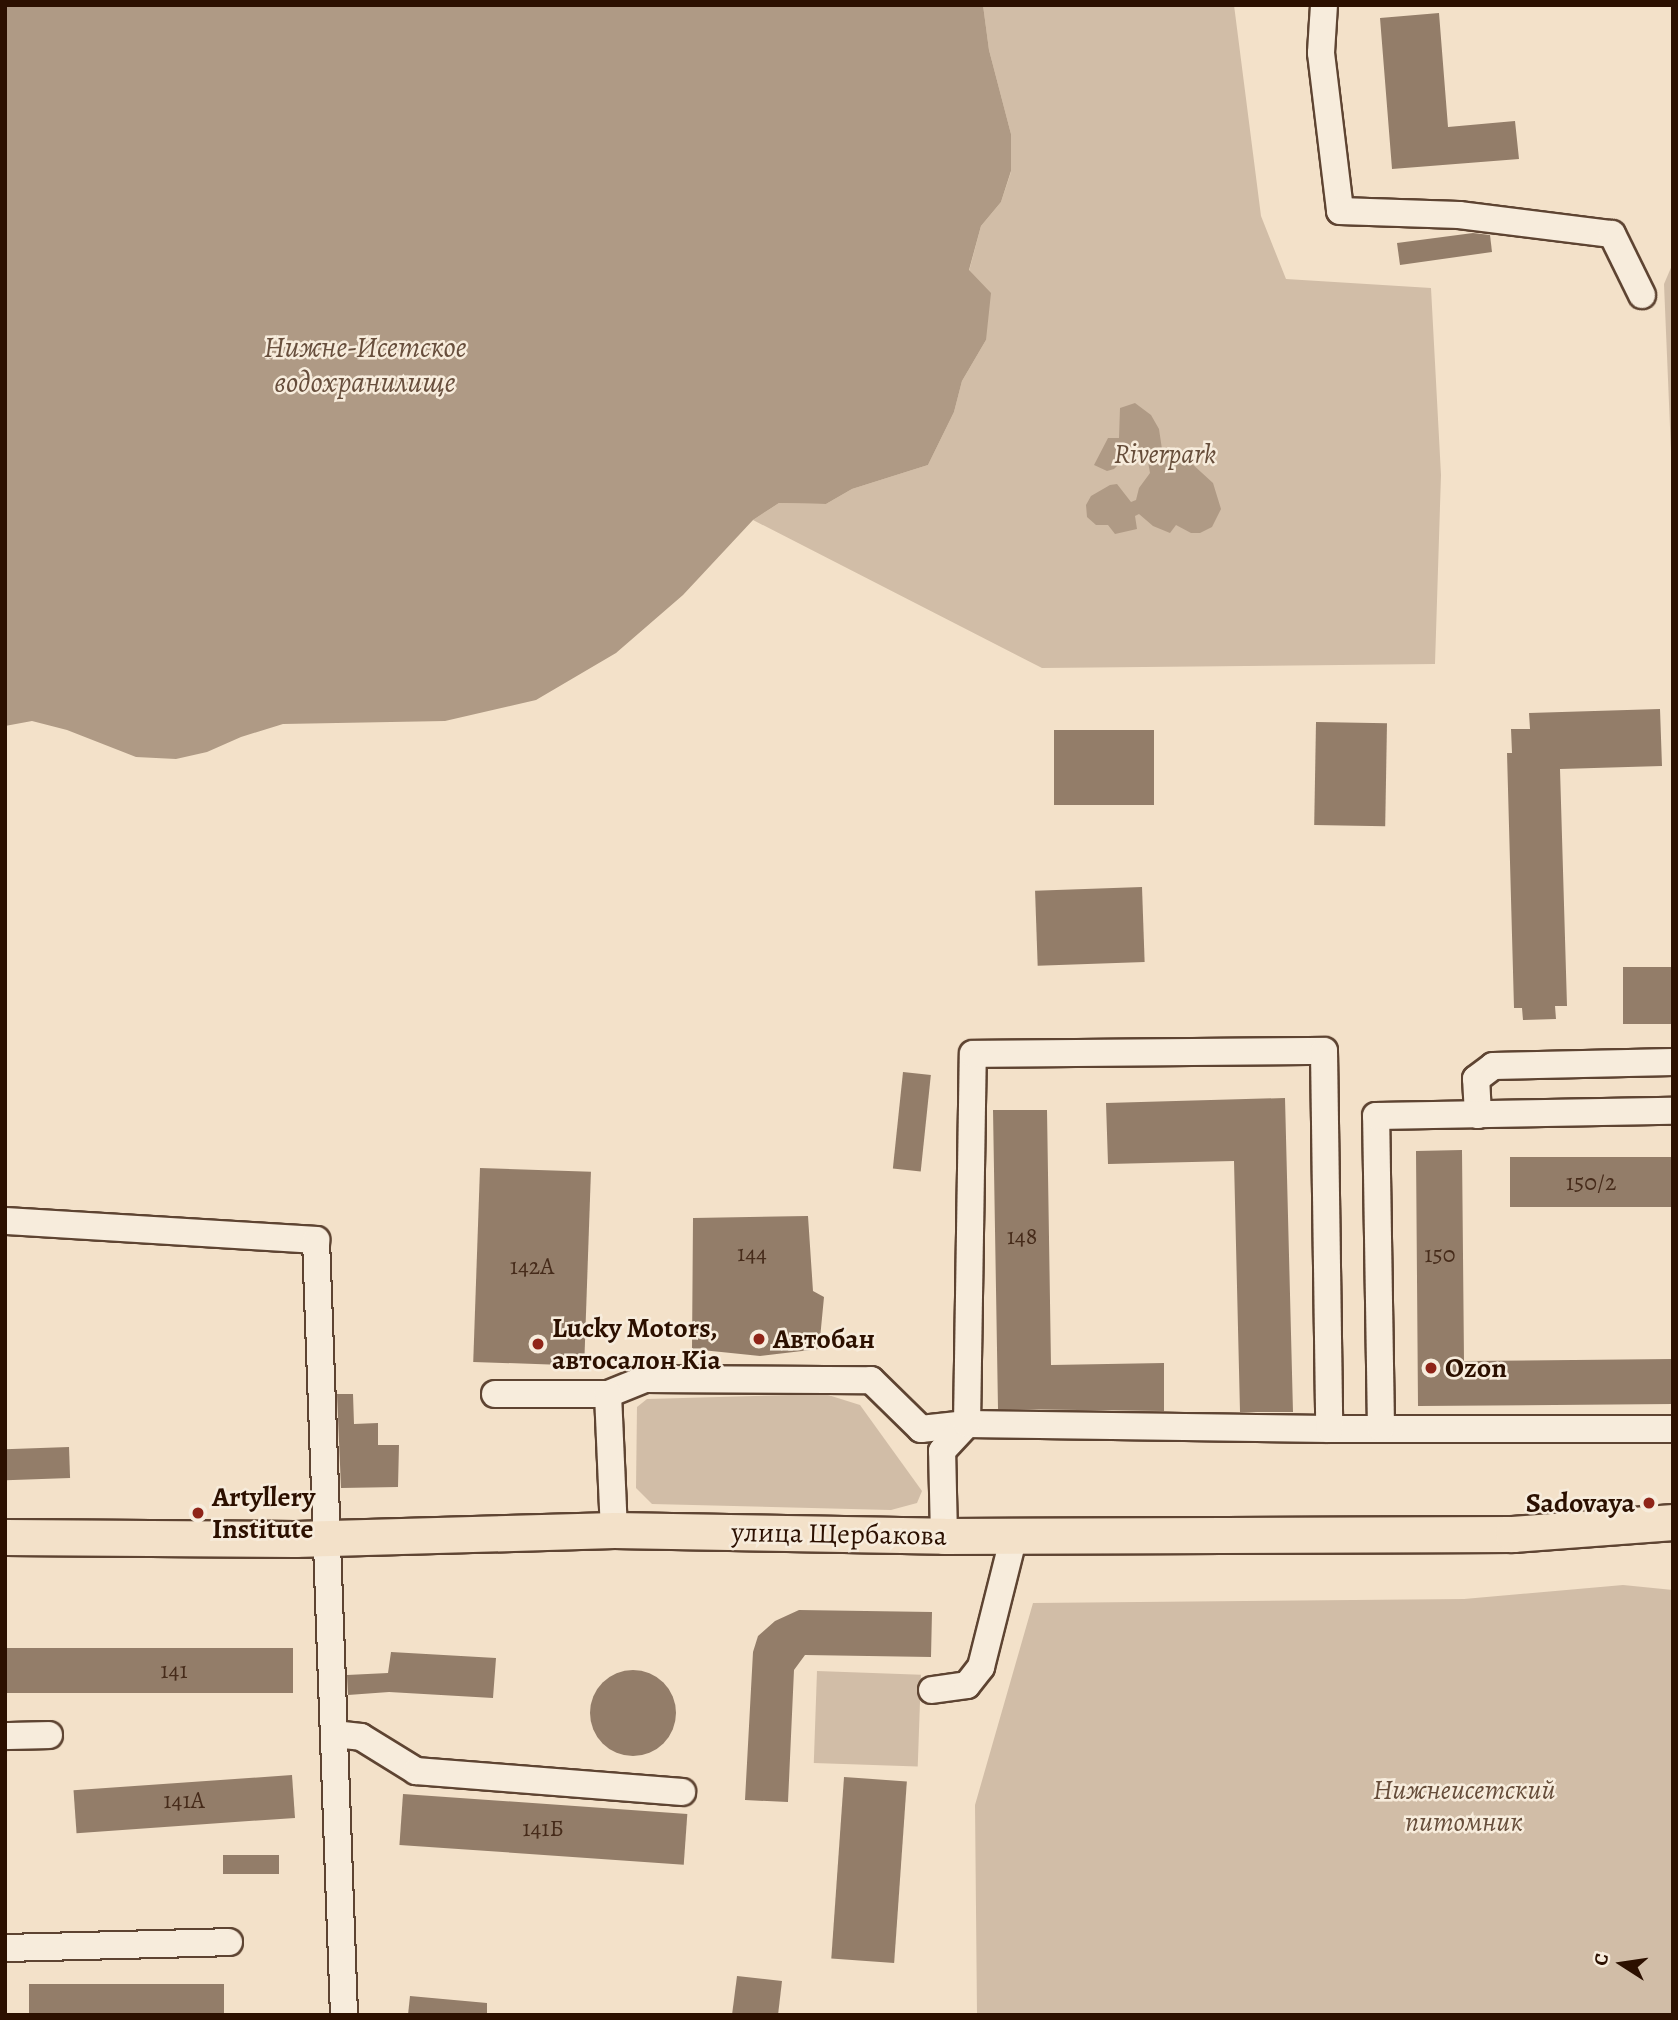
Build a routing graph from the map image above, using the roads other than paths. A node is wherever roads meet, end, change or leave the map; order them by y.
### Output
1 (1324, 5) edge
2 (1642, 295) dead end
3 (1673, 1062) edge
4 (1673, 1111) edge
5 (1478, 1115) junction
6 (5, 1221) edge
7 (495, 1394) dead end
8 (608, 1394) junction
9 (967, 1424) junction
10 (1381, 1428) junction
11 (1329, 1429) junction
12 (1673, 1429) edge
13 (1673, 1522) edge
14 (614, 1530) junction
15 (944, 1536) junction
16 (1014, 1536) junction
17 (5, 1537) edge
18 (325, 1538) junction
19 (932, 1690) dead end
20 (334, 1734) junction
21 (49, 1735) dead end
22 (5, 1736) edge
23 (682, 1792) dead end
24 (229, 1942) dead end
25 (5, 1948) edge
26 (344, 2015) edge

1 - 2 lane
3 - 5 lane
4 - 5 lane
5 - 10 lane
6 - 18 lane
7 - 8 lane
8 - 9 lane
8 - 14 lane
9 - 11 lane
9 - 11 lane
9 - 15 lane
10 - 11 lane
10 - 12 lane
13 - 16 main road, улица Щербакова
14 - 15 main road, улица Щербакова
14 - 18 main road, улица Щербакова
15 - 16 main road, улица Щербакова
16 - 19 lane
17 - 18 main road, улица Щербакова
18 - 20 lane
20 - 23 lane
20 - 26 lane
21 - 22 lane
24 - 25 lane

